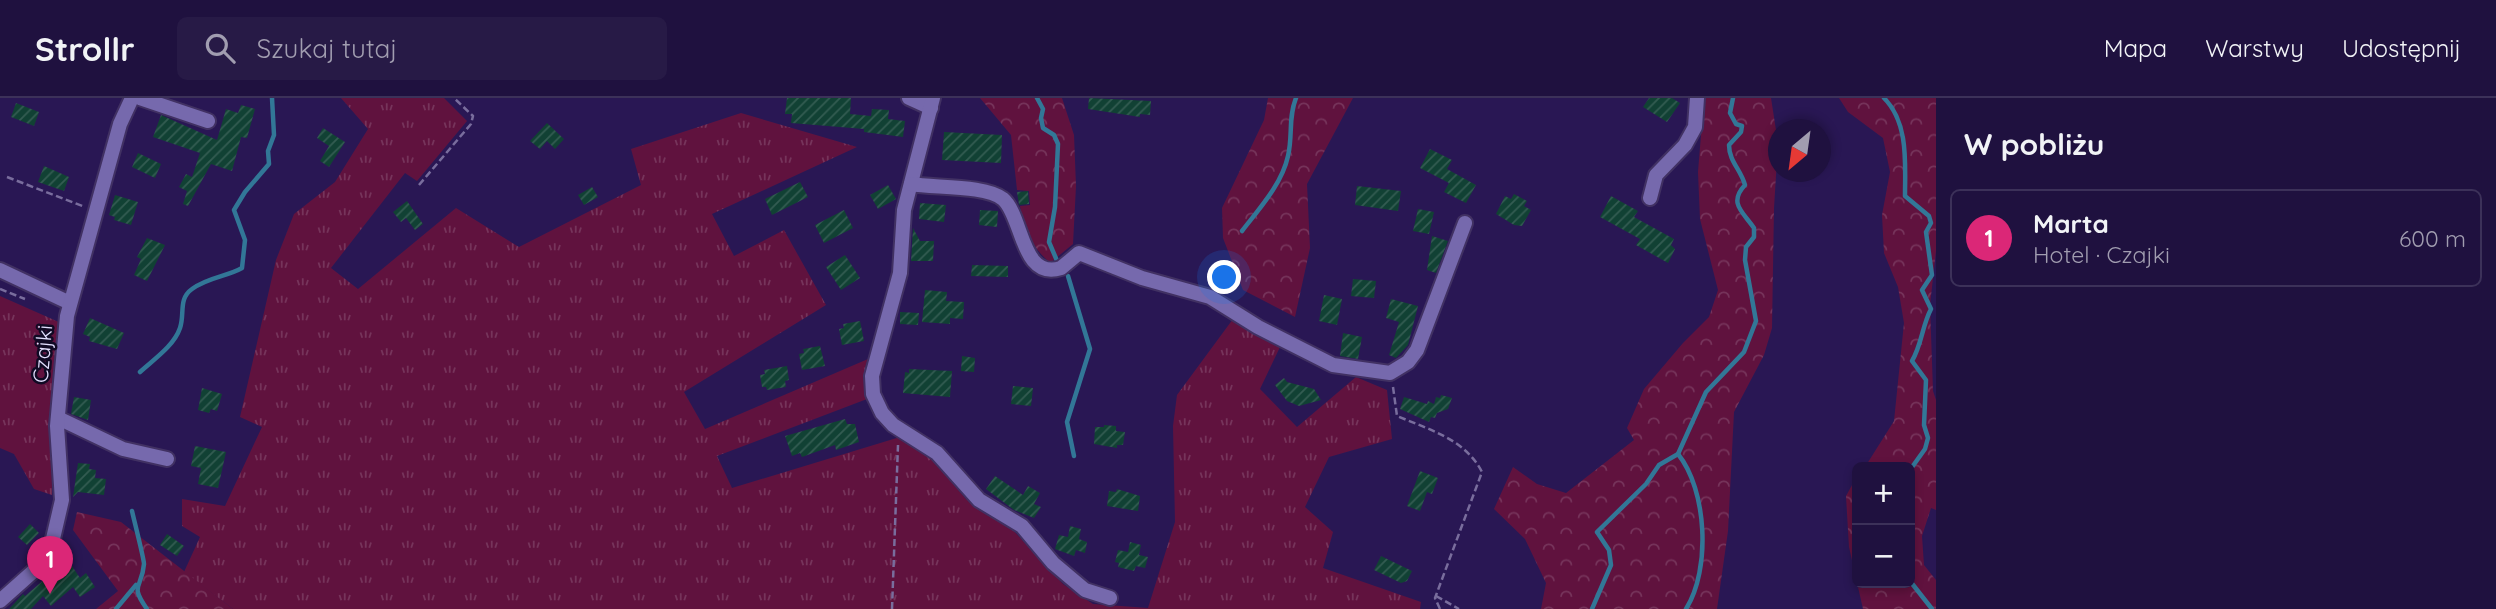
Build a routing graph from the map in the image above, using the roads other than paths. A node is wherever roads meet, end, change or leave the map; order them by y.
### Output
1 (132, 98) edge
2 (140, 98) edge
3 (909, 98) edge
4 (1697, 98) edge
5 (932, 103) edge
6 (208, 121) dead end
7 (911, 184) junction
8 (1650, 198) dead end
9 (1465, 223) dead end
10 (0, 271) edge
11 (70, 303) junction
12 (58, 418) junction
13 (167, 459) dead end
14 (1110, 598) dead end
15 (0, 601) edge

1 - 11 street, Czajki
2 - 6 street
3 - 5 street
4 - 8 street
5 - 7 street
7 - 9 street
7 - 14 street
10 - 11 street
11 - 12 street, Czajki
12 - 13 street
12 - 15 street, Czajki

